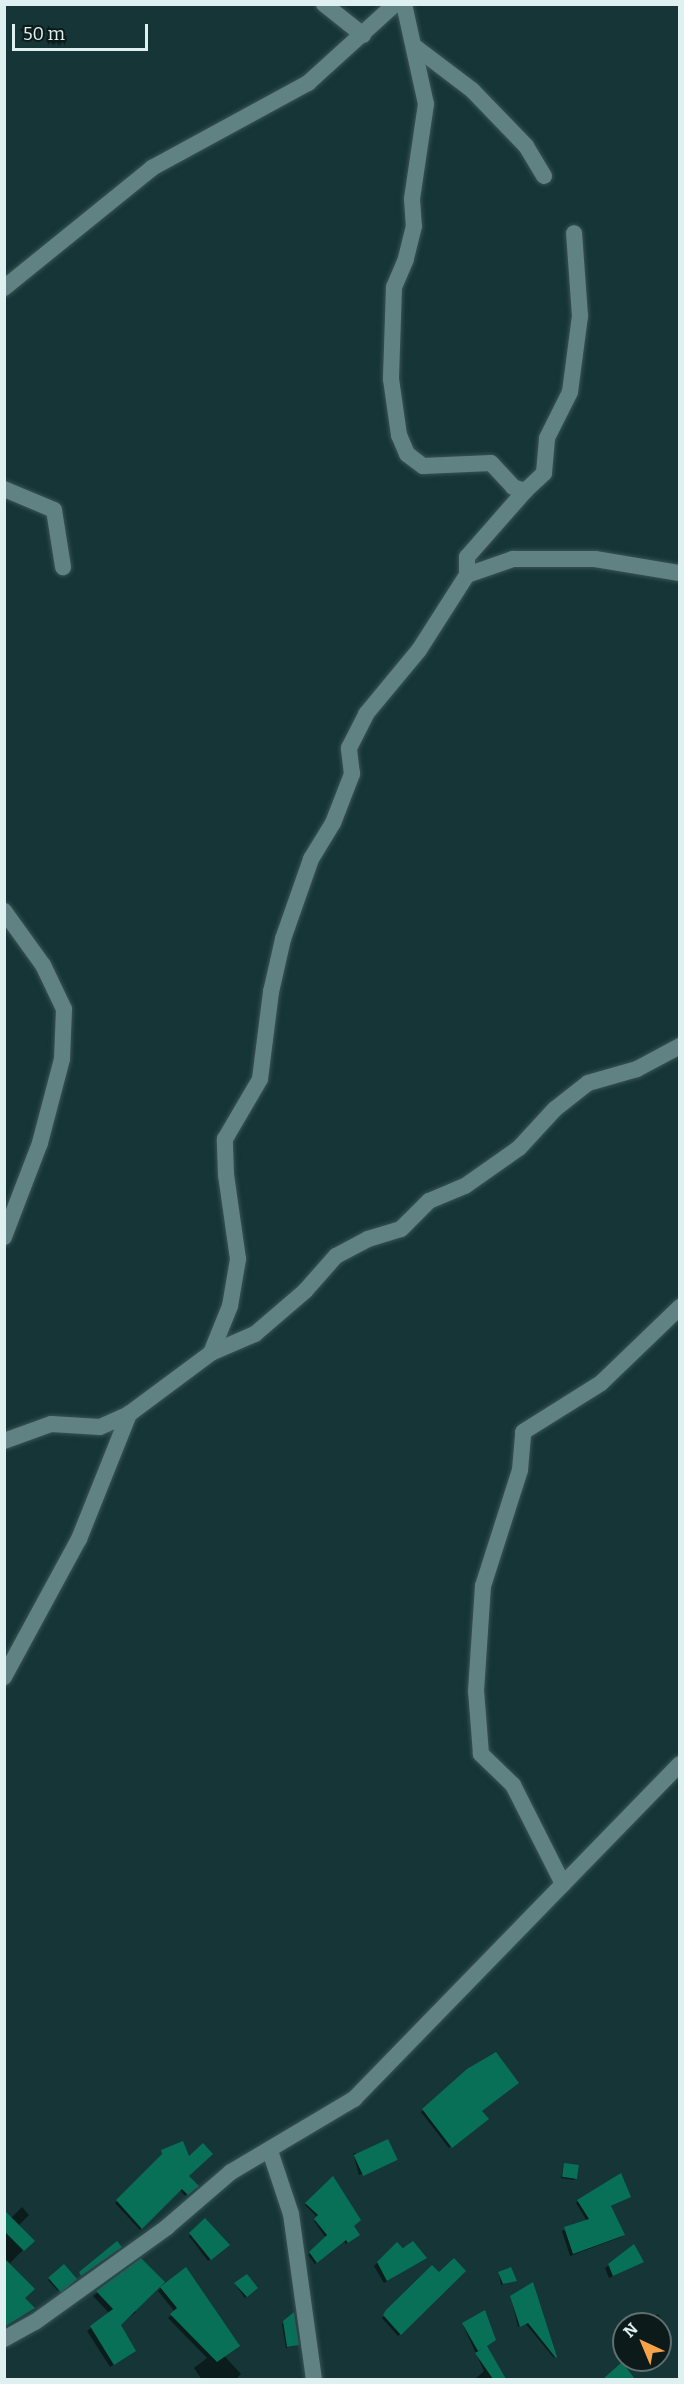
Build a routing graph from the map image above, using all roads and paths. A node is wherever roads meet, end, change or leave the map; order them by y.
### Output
1 (324, 4) edge
2 (395, 4) edge
3 (404, 4) edge
4 (363, 35) junction
5 (414, 46) junction
6 (544, 176) dead end
7 (574, 233) dead end
8 (4, 288) edge
9 (4, 489) edge
10 (525, 491) junction
11 (63, 567) dead end
12 (680, 573) edge
13 (467, 575) junction
14 (4, 911) edge
15 (680, 1046) edge
16 (4, 1237) edge
17 (680, 1306) edge
18 (211, 1353) junction
19 (129, 1414) junction
20 (4, 1441) edge
21 (4, 1677) edge
22 (680, 1764) edge
23 (563, 1884) junction
24 (270, 2151) junction
25 (4, 2338) edge
26 (314, 2379) edge

1 - 4 street
2 - 4 street
3 - 5 street
4 - 8 street
5 - 6 street
5 - 10 street
7 - 10 street
9 - 11 street
10 - 13 street
12 - 13 street
13 - 18 street
14 - 16 street
15 - 18 street
17 - 23 street
18 - 19 street
19 - 20 street
19 - 21 street
22 - 23 street
23 - 24 street
24 - 25 street
24 - 26 street

